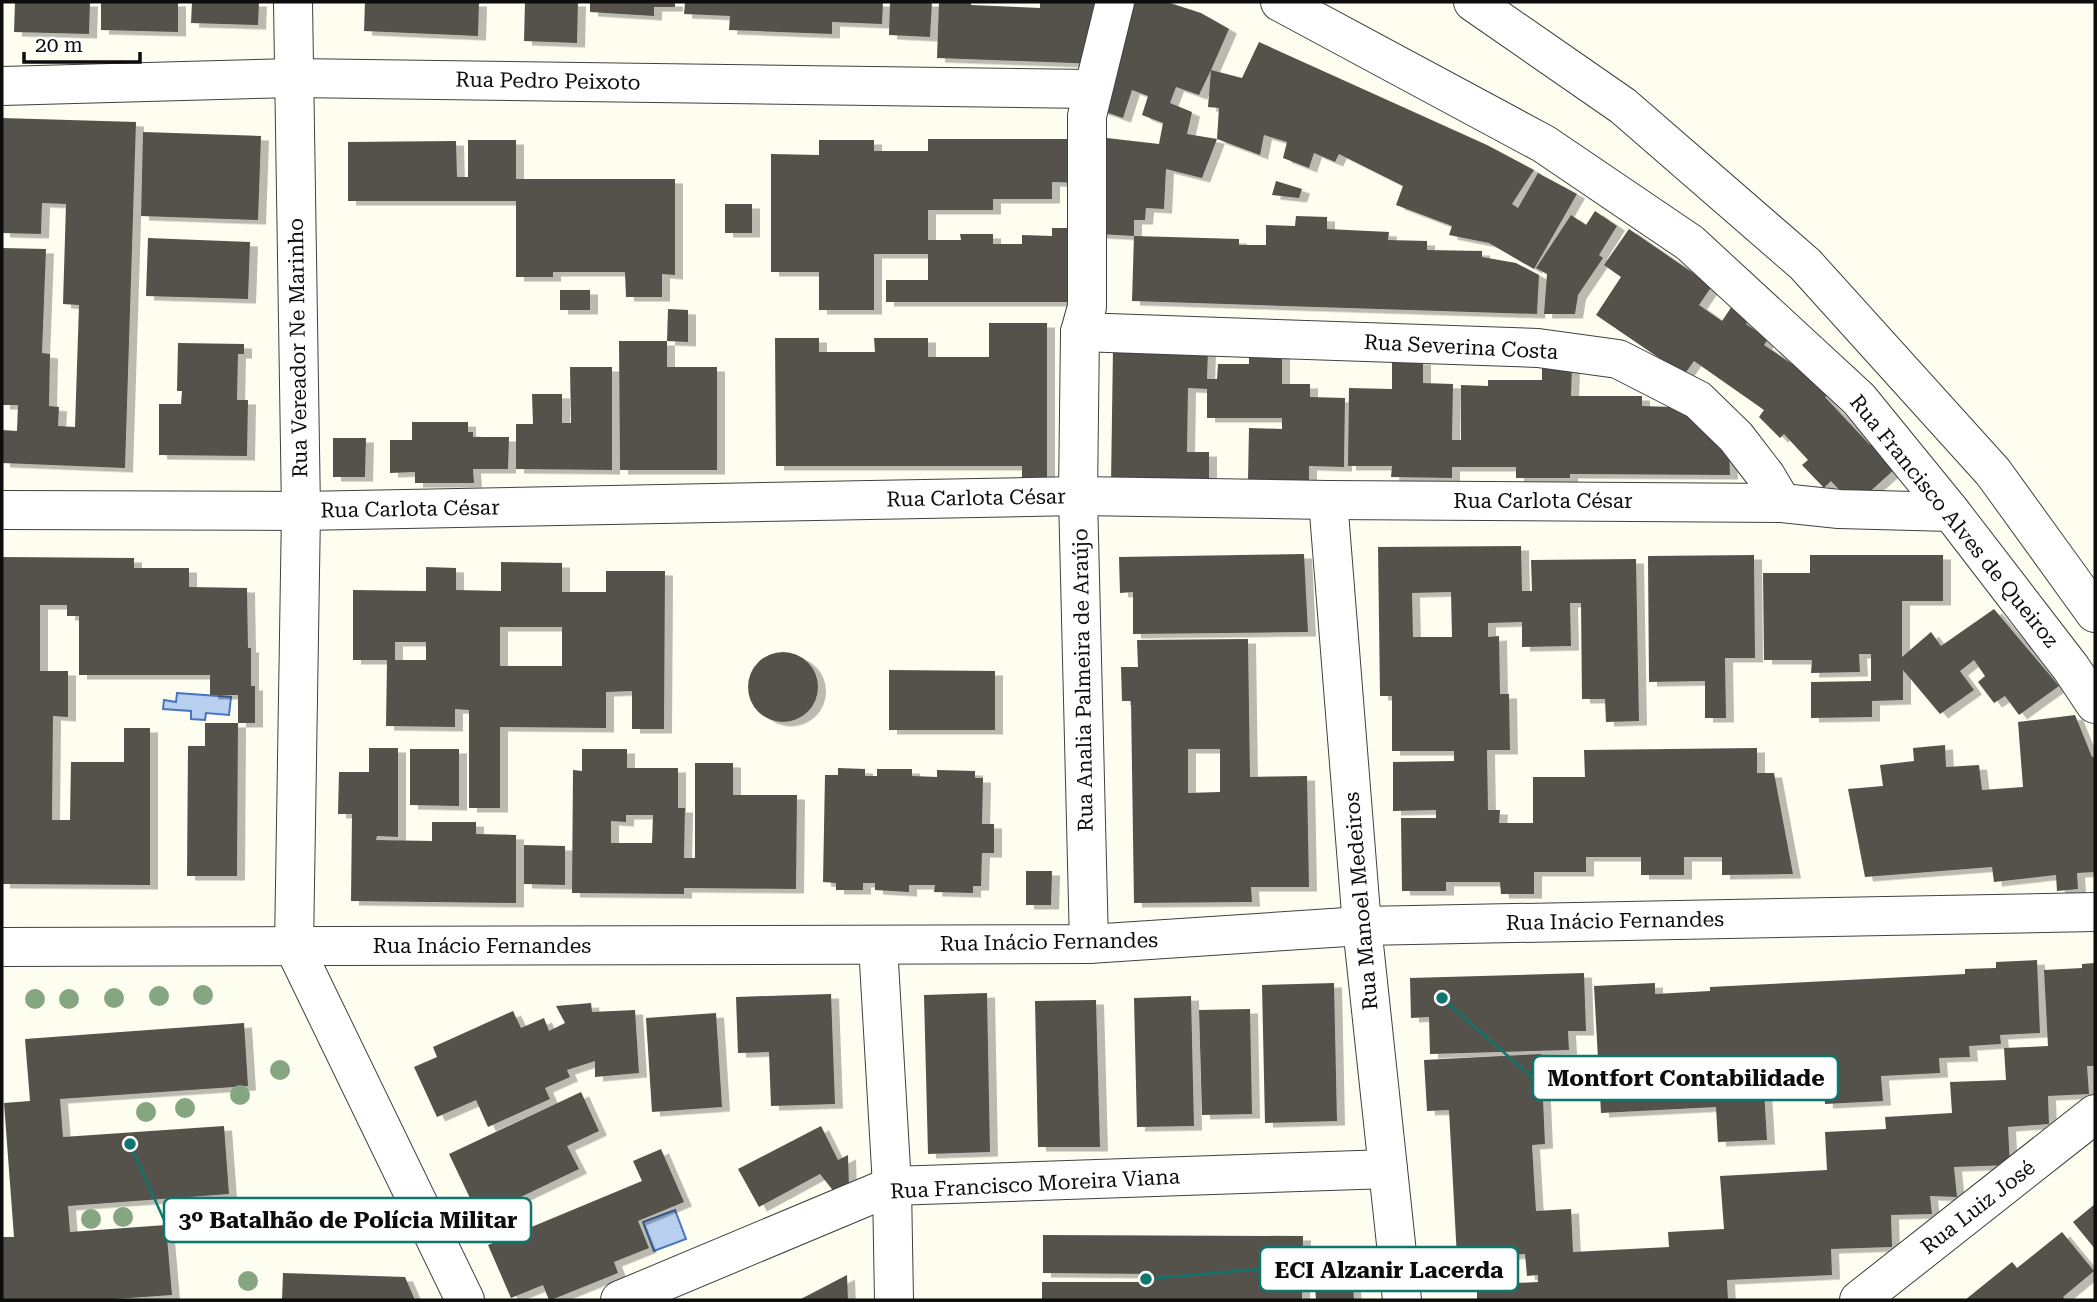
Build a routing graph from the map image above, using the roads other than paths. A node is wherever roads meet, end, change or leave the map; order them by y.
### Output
1 (293, 2) edge
2 (1115, 2) edge
3 (1280, 2) edge
4 (1473, 2) edge
5 (294, 78) junction
6 (2, 86) edge
7 (1093, 89) junction
8 (1080, 332) junction
9 (1078, 496) junction
10 (1328, 500) junction
11 (1782, 503) junction
12 (2, 510) edge
13 (301, 511) junction
14 (1951, 512) junction
15 (2095, 614) edge
16 (2095, 704) edge
17 (2095, 912) edge
18 (1362, 926) junction
19 (878, 944) junction
20 (1089, 944) junction
21 (2, 947) edge
22 (294, 947) junction
23 (2095, 1114) edge
24 (1388, 1169) junction
25 (892, 1186) junction
26 (1876, 1296) edge
27 (465, 1300) edge
28 (620, 1300) edge
29 (894, 1300) edge
30 (1402, 1300) edge

1 - 5 street, Rua Vereador Ne Marinho
2 - 7 street, Rua Analia Palmeira de Araújo
3 - 14 street, Rua Francisco Alves de Queiroz
4 - 15 street
5 - 6 street, Rua Pedro Peixoto
5 - 7 street, Rua Pedro Peixoto
5 - 13 street, Rua Vereador Ne Marinho
7 - 8 street, Rua Analia Palmeira de Araújo
8 - 9 street, Rua Analia Palmeira de Araújo
8 - 11 street, Rua Severina Costa
9 - 10 street, Rua Carlota César
9 - 13 street, Rua Carlota César
9 - 20 street, Rua Analia Palmeira de Araújo
10 - 11 street, Rua Carlota César
10 - 18 street, Rua Manoel Medeiros
11 - 14 street, Rua Carlota César
12 - 13 street, Rua Carlota César
13 - 22 street, Rua Vereador Ne Marinho
14 - 16 street, Rua Francisco Alves de Queiroz
17 - 18 street, Rua Inácio Fernandes
18 - 20 street, Rua Inácio Fernandes
18 - 24 street, Rua Manoel Medeiros
19 - 20 street, Rua Inácio Fernandes
19 - 22 street, Rua Inácio Fernandes
19 - 25 street
21 - 22 street, Rua Inácio Fernandes
22 - 27 street
23 - 26 street, Rua Luiz José
24 - 25 street, Rua Francisco Moreira Viana
24 - 30 street, Rua Manoel Medeiros
25 - 28 street, Rua Francisco Moreira Viana
25 - 29 street

